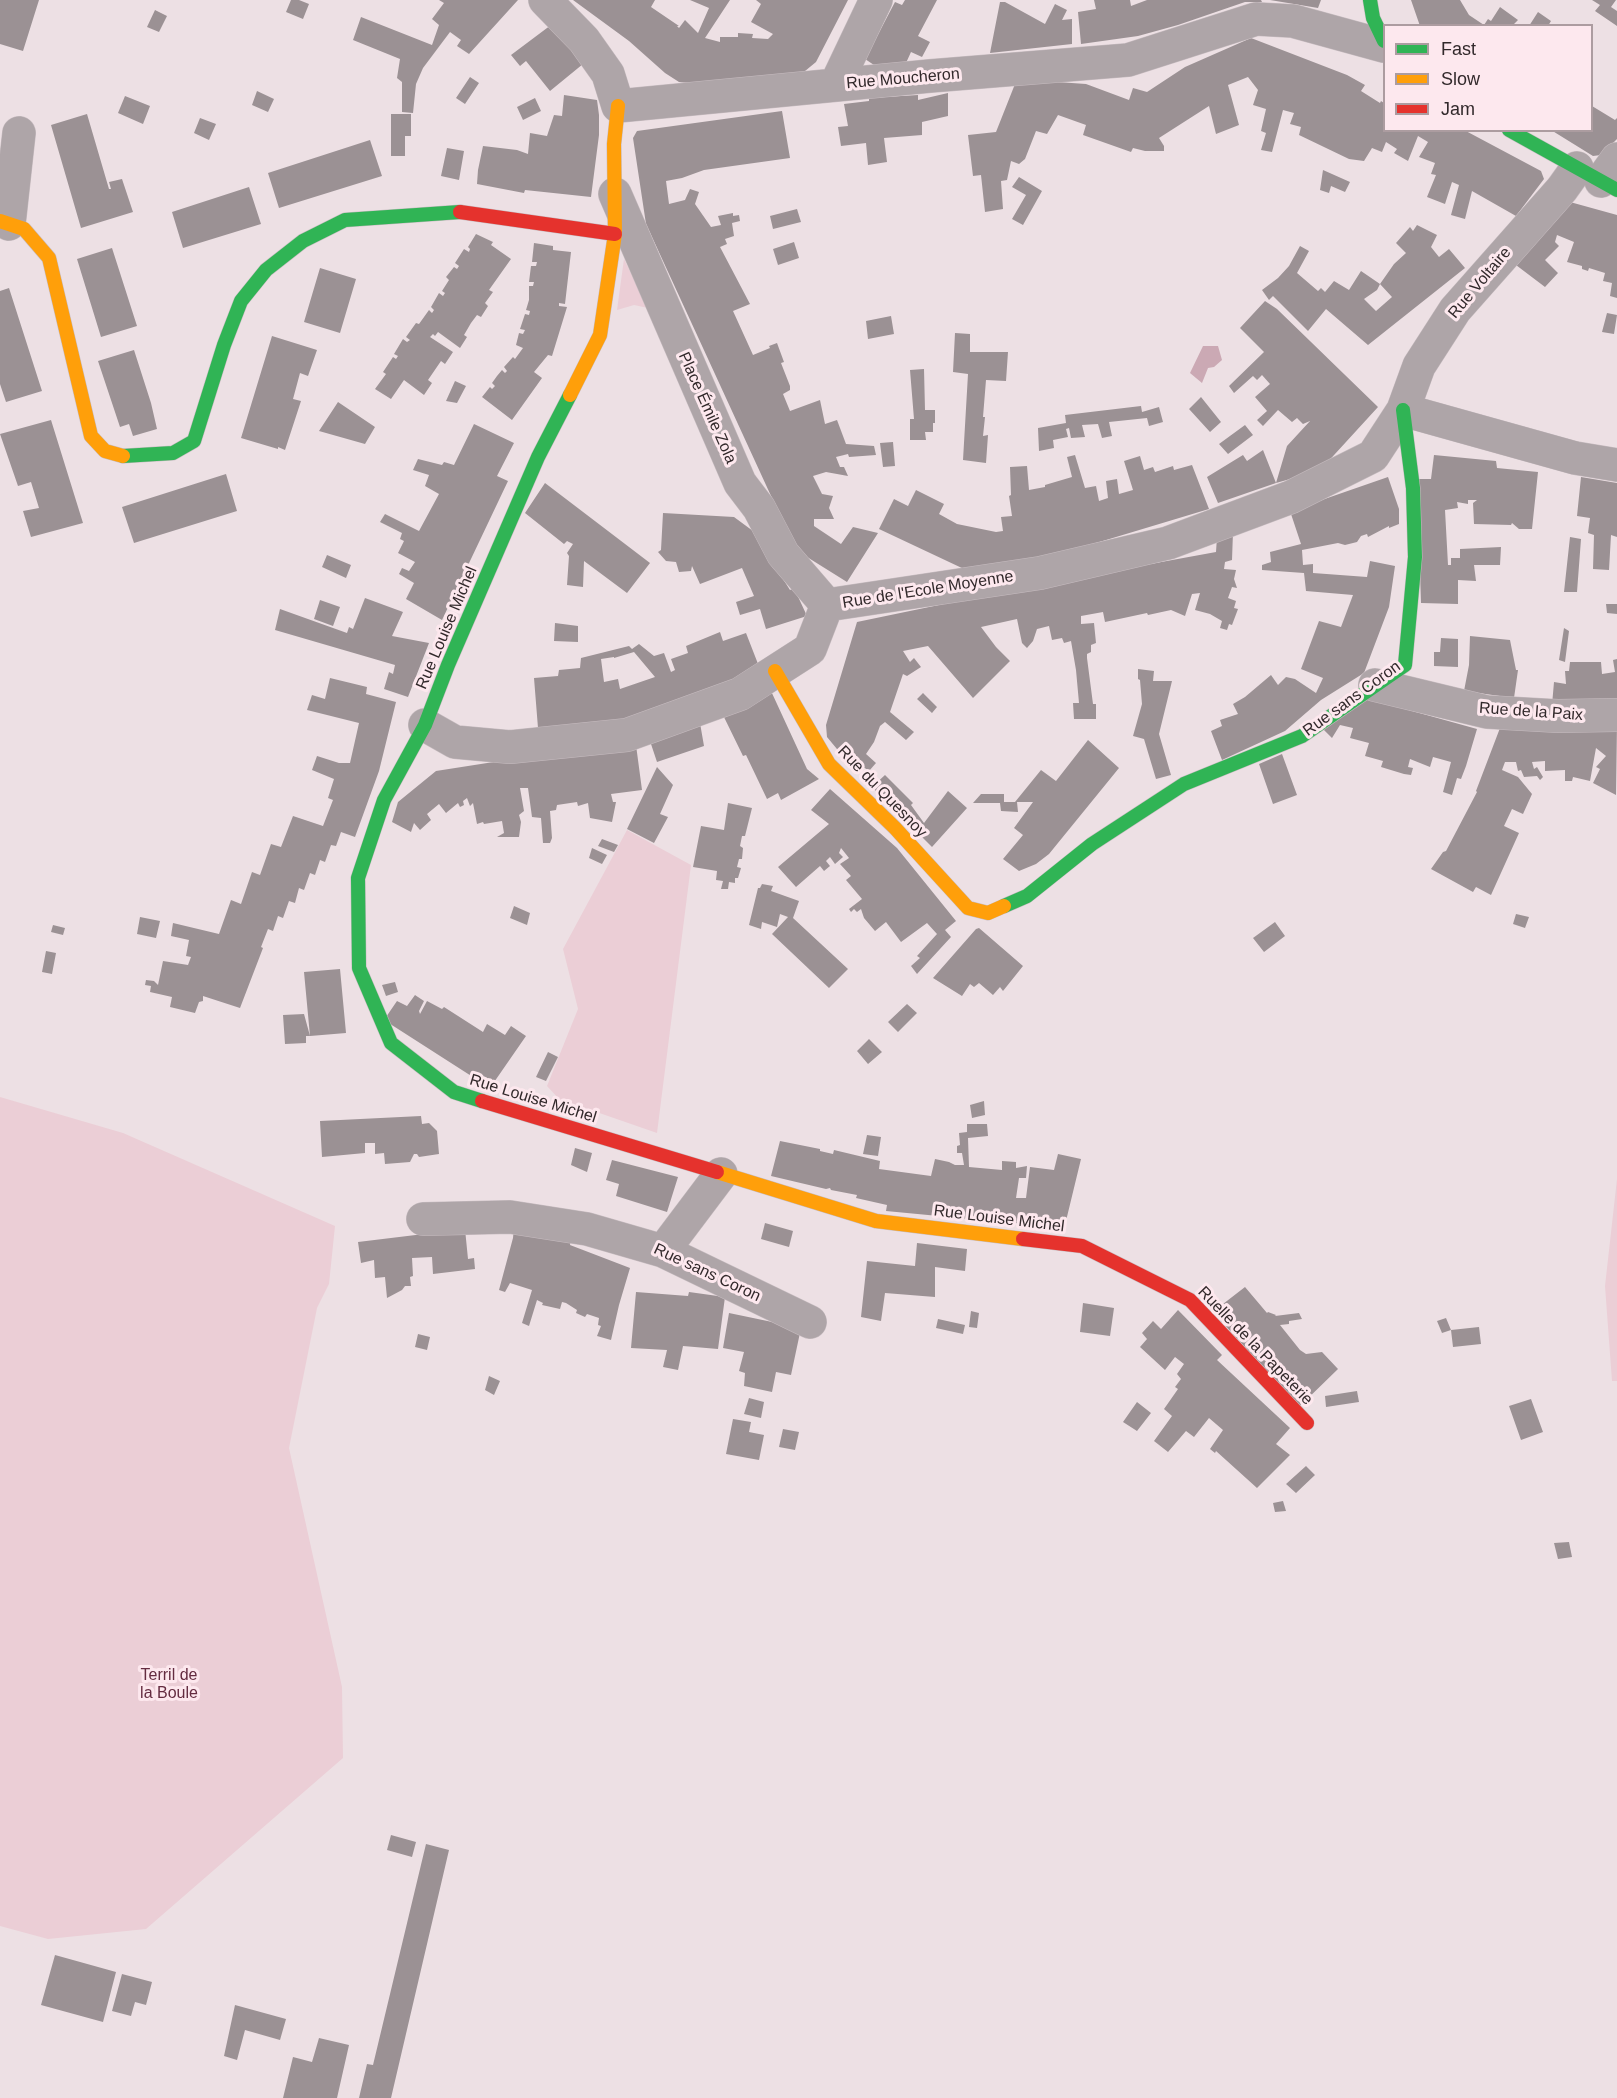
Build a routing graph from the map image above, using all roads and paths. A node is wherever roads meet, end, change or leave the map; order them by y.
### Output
1 (545, 0) edge
2 (876, 0) edge
3 (1370, 0) edge
4 (1383, 39) edge
5 (1383, 46) edge
6 (836, 84) junction
7 (618, 106) junction
8 (1513, 132) edge
9 (19, 133) dead end
10 (1603, 175) edge
11 (615, 194) junction
12 (4, 223) edge
13 (615, 234) junction
14 (1403, 410) junction
15 (538, 457) joint
16 (1617, 465) edge
17 (827, 605) junction
18 (775, 671) junction
19 (1375, 685) junction
20 (1617, 715) edge
21 (425, 725) junction
22 (988, 913) joint
23 (720, 1174) junction
24 (423, 1219) dead end
25 (1082, 1246) joint
26 (663, 1251) junction
27 (810, 1322) dead end
28 (1307, 1423) dead end

1 - 7 street
2 - 6 street
3 - 4 street
5 - 6 street, Rue Moucheron
6 - 7 street, Rue Moucheron
7 - 11 street, Place Émile Zola
8 - 10 street
9 - 12 street
10 - 14 street, Rue Voltaire
11 - 13 street, Place Émile Zola
11 - 17 street, Place Émile Zola
12 - 13 street
13 - 15 street, Place Émile Zola
14 - 16 street
14 - 17 street, Rue de l'Ecole Moyenne
14 - 19 street, Rue sans Coron
15 - 21 street, Rue Louise Michel
17 - 18 street, Rue de l'Ecole Moyenne
18 - 21 street, Rue de l'Ecole Moyenne
18 - 22 street, Rue du Quesnoy
19 - 20 street, Rue de la Paix
19 - 22 street, Rue sans Coron
21 - 23 street, Rue Louise Michel
23 - 25 street, Rue Louise Michel
23 - 26 street
24 - 26 street, Rue sans Coron
25 - 28 street, Ruelle de la Papeterie
26 - 27 street, Rue sans Coron

